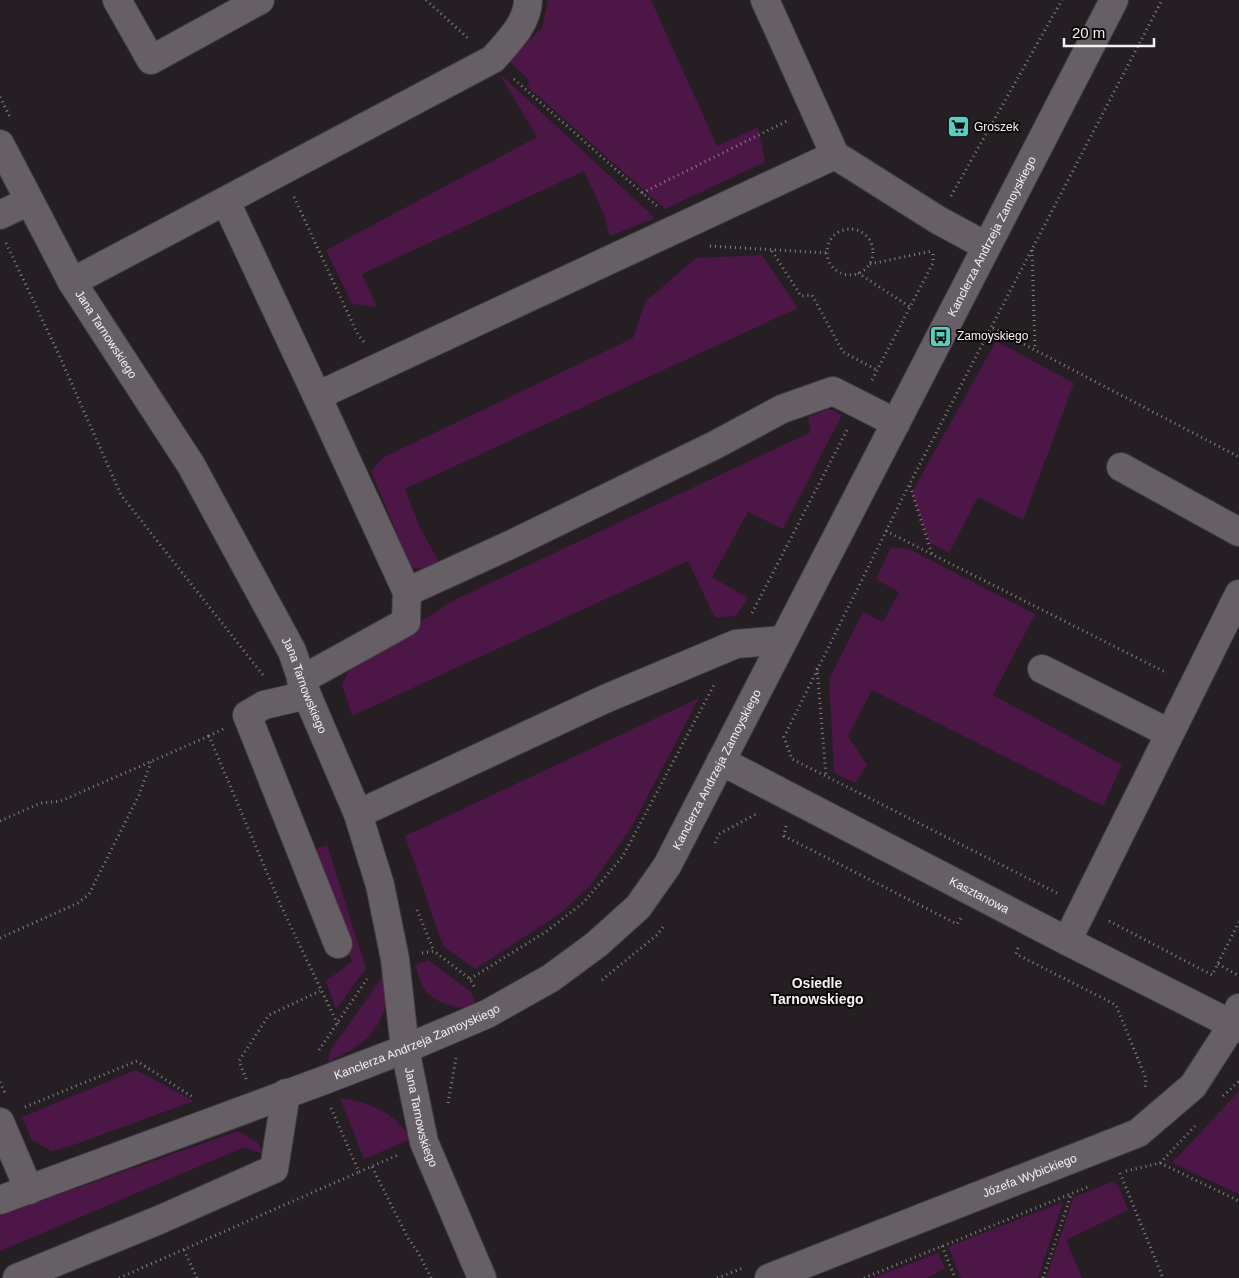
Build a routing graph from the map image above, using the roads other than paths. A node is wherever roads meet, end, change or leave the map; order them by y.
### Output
1 (117, 0) edge
2 (260, 0) edge
3 (528, 0) edge
4 (765, 0) edge
5 (1114, 0) edge
6 (0, 144) edge
7 (835, 155) junction
8 (29, 201) junction
9 (226, 202) junction
10 (2, 227) edge
11 (986, 246) junction
12 (72, 282) junction
13 (317, 396) junction
14 (896, 423) junction
15 (1121, 467) dead end
16 (1239, 532) edge
17 (406, 592) junction
18 (1239, 594) edge
19 (783, 640) junction
20 (1042, 669) dead end
21 (298, 692) junction
22 (1169, 733) junction
23 (721, 761) junction
24 (358, 814) junction
25 (1067, 941) junction
26 (338, 944) dead end
27 (1237, 1020) edge
28 (405, 1049) junction
29 (286, 1093) junction
30 (11, 1115) edge
31 (28, 1190) junction
32 (0, 1200) edge
33 (757, 1273) edge
34 (17, 1278) edge
35 (482, 1278) edge

1 - 2 street
3 - 9 street
4 - 7 street
5 - 11 street, Kanclerza Andrzeja Zamoyskiego
6 - 8 street, Jana Tarnowskiego
7 - 11 street
7 - 13 street
8 - 10 street
8 - 12 street, Jana Tarnowskiego
9 - 12 street
9 - 13 street
11 - 14 street, Kanclerza Andrzeja Zamoyskiego
12 - 21 street, Jana Tarnowskiego
13 - 17 street
14 - 17 street
14 - 19 street, Kanclerza Andrzeja Zamoyskiego
15 - 16 street
17 - 21 street
18 - 22 street
19 - 23 street, Kanclerza Andrzeja Zamoyskiego
19 - 24 street
20 - 22 street
21 - 24 street, Jana Tarnowskiego
21 - 26 street
22 - 25 street
23 - 25 street, Kasztanowa
23 - 28 street, Kanclerza Andrzeja Zamoyskiego
24 - 28 street, Jana Tarnowskiego
25 - 27 street, Kasztanowa
27 - 33 street, Józefa Wybickiego
28 - 29 street, Kanclerza Andrzeja Zamoyskiego
28 - 35 street, Jana Tarnowskiego
29 - 31 street, Kanclerza Andrzeja Zamoyskiego
29 - 34 street
30 - 31 street
31 - 32 street, Kanclerza Andrzeja Zamoyskiego

